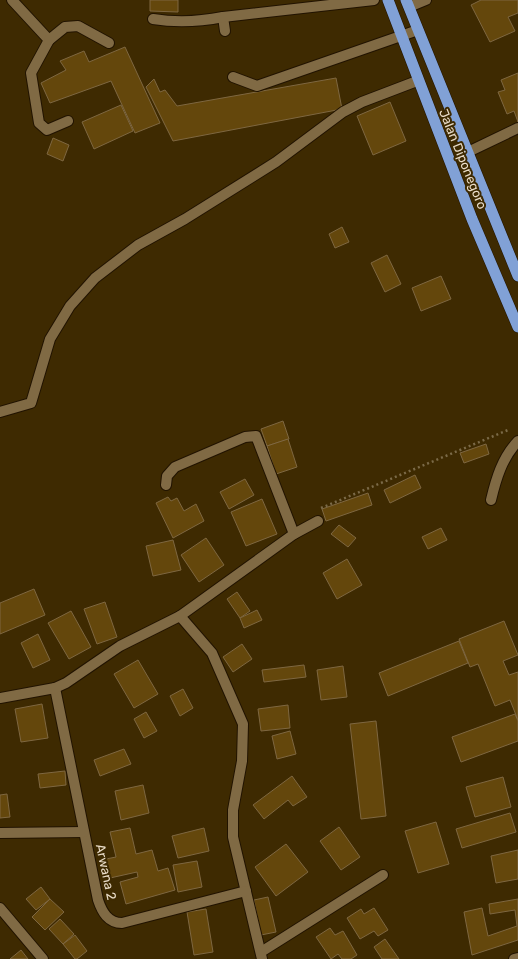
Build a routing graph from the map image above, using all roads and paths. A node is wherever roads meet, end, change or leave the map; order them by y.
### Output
1 (12, 0) edge
2 (374, 0) edge
3 (388, 0) edge
4 (426, 0) edge
5 (407, 4) edge
6 (223, 17) junction
7 (153, 19) dead end
8 (418, 30) junction
9 (225, 31) dead end
10 (402, 35) junction
11 (49, 40) junction
12 (109, 43) dead end
13 (233, 77) dead end
14 (418, 81) junction
15 (68, 121) dead end
16 (518, 128) edge
17 (468, 152) junction
18 (518, 276) edge
19 (518, 326) edge
20 (0, 412) edge
21 (511, 429) dead end
22 (518, 441) edge
23 (166, 485) dead end
24 (491, 500) dead end
25 (318, 521) joint
26 (294, 534) junction
27 (180, 616) junction
28 (56, 688) junction
29 (0, 698) edge
30 (84, 832) junction
31 (0, 833) edge
32 (383, 874) dead end
33 (246, 891) junction
34 (0, 908) edge
35 (262, 955) edge
36 (518, 958) edge
37 (43, 959) edge
38 (514, 959) edge

1 - 11 street
2 - 6 street
3 - 10 highway, Jalan Diponegoro
4 - 5 street
5 - 8 highway, Jalan Diponegoro
6 - 7 street
6 - 9 street
8 - 10 street
8 - 17 highway, Jalan Diponegoro
10 - 13 street
10 - 14 highway, Jalan Diponegoro
11 - 12 street
11 - 15 street
14 - 19 highway, Jalan Diponegoro
14 - 20 street
16 - 17 street
17 - 18 highway, Jalan Diponegoro
21 - 25 path
22 - 24 street
23 - 26 street
25 - 26 street
26 - 27 street
27 - 28 street
27 - 33 street
28 - 29 street
28 - 30 street, Arwana 2
30 - 31 street
30 - 33 street, Arwana 2
32 - 35 street
33 - 35 street
34 - 37 street
36 - 38 street

